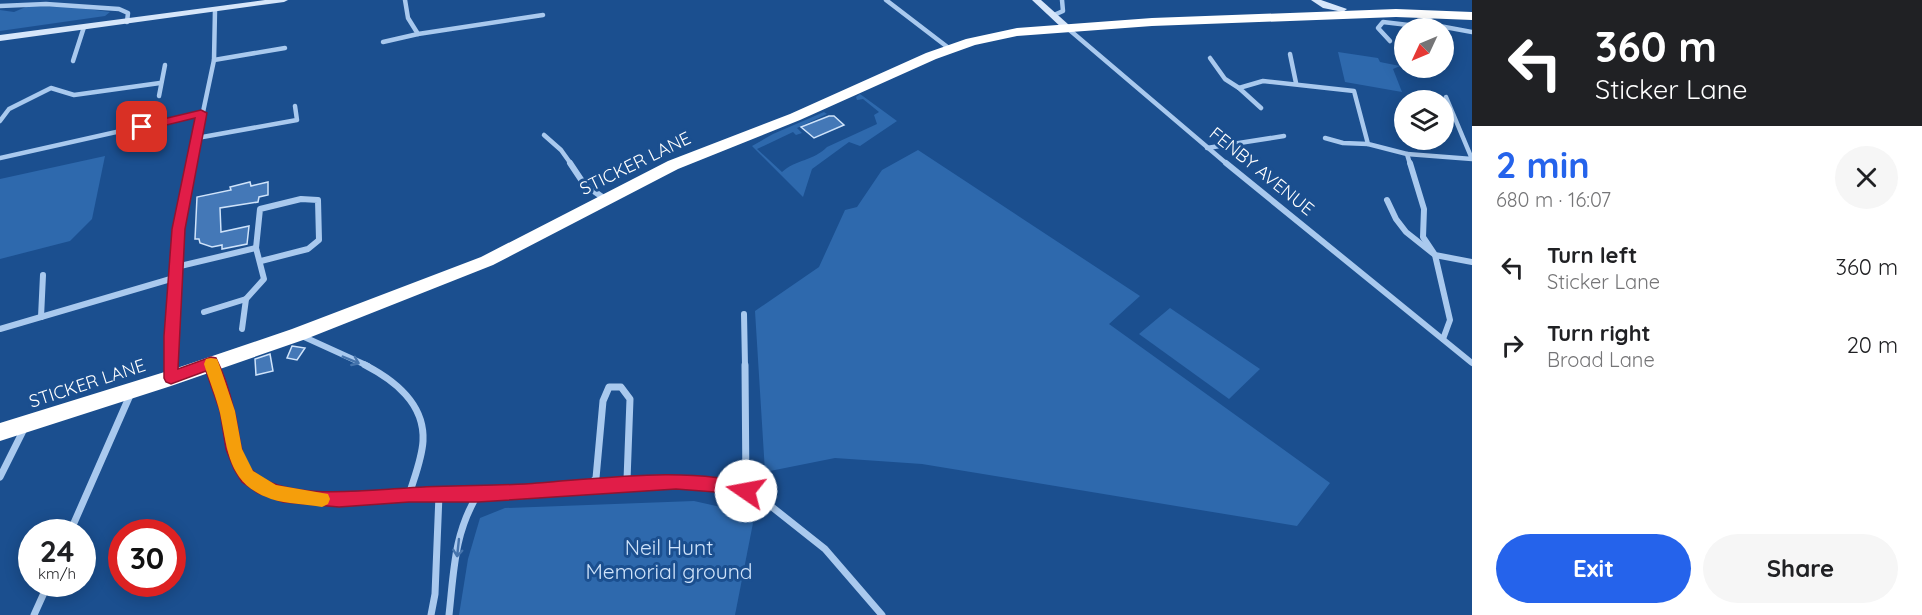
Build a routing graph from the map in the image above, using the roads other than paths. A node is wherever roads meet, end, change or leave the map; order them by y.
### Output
1 (209, 0) edge
2 (284, 0) edge
3 (405, 0) edge
4 (886, 0) edge
5 (1036, 0) edge
6 (1062, 0) edge
7 (1310, 0) edge
8 (1315, 0) edge
9 (0, 6) edge
10 (1342, 9) junction
11 (215, 10) junction
12 (1326, 14) junction
13 (1469, 14) edge
14 (543, 15) dead end
15 (1054, 15) junction
16 (1426, 18) edge
17 (127, 22) junction
18 (1394, 25) edge
19 (84, 27) junction
20 (1066, 27) junction
21 (1454, 27) edge
22 (1472, 32) edge
23 (418, 34) junction
24 (0, 38) edge
25 (1390, 41) dead end
26 (383, 42) dead end
27 (285, 48) dead end
28 (950, 49) junction
29 (1290, 54) dead end
30 (1210, 58) dead end
31 (214, 60) junction
32 (73, 61) dead end
33 (165, 65) dead end
34 (160, 83) junction
35 (1296, 84) junction
36 (1239, 88) junction
37 (159, 96) dead end
38 (295, 106) dead end
39 (1261, 108) dead end
40 (0, 109) edge
41 (9, 109) junction
42 (201, 113) junction
43 (1454, 116) edge
44 (0, 121) edge
45 (544, 135) dead end
46 (1284, 136) dead end
47 (197, 138) junction
48 (1325, 138) dead end
49 (1368, 144) junction
50 (1207, 148) junction
51 (1407, 154) junction
52 (0, 158) edge
53 (605, 200) junction
54 (1388, 200) dead end
55 (256, 248) junction
56 (1435, 255) junction
57 (261, 261) junction
58 (1472, 262) edge
59 (176, 267) junction
60 (43, 275) dead end
61 (174, 278) junction
62 (246, 299) junction
63 (204, 312) dead end
64 (744, 314) dead end
65 (41, 317) junction
66 (0, 329) edge
67 (242, 329) dead end
68 (299, 334) junction
69 (1443, 339) junction
70 (211, 363) junction
71 (1472, 363) edge
72 (171, 378) junction
73 (133, 389) junction
74 (26, 425) junction
75 (0, 432) edge
76 (0, 477) edge
77 (632, 484) junction
78 (588, 487) junction
79 (746, 491) junction
80 (478, 494) junction
81 (409, 495) junction
82 (439, 495) junction
83 (76, 519) edge
84 (42, 597) edge
85 (34, 615) edge
86 (431, 615) edge
87 (449, 615) edge
88 (882, 615) edge

1 - 11 street
2 - 11 street
3 - 23 street
4 - 28 street
5 - 15 street, FENBY AVENUE
6 - 15 street
7 - 12 street
8 - 10 street
9 - 17 street
10 - 12 highway, STICKER LANE
10 - 13 highway, STICKER LANE
11 - 17 street
11 - 31 street
12 - 13 highway, STICKER LANE
12 - 20 highway, STICKER LANE
13 - 16 street
14 - 23 street
15 - 20 street, FENBY AVENUE
17 - 19 street
18 - 25 street
19 - 24 street
19 - 32 street
20 - 28 highway, STICKER LANE
20 - 50 street, FENBY AVENUE
21 - 22 street
23 - 26 street
27 - 31 street
28 - 53 highway, STICKER LANE
29 - 35 street
30 - 36 street
31 - 42 street
33 - 34 street
34 - 37 street
34 - 41 street
35 - 36 street
35 - 49 street
36 - 39 street
38 - 47 street
40 - 41 street
41 - 44 street
42 - 47 street
42 - 52 street
43 - 51 street
45 - 53 street
46 - 50 street
47 - 59 street
48 - 49 street
49 - 51 street
50 - 69 street, FENBY AVENUE
51 - 56 street
53 - 68 highway, STICKER LANE
54 - 56 street
55 - 57 street
55 - 57 street
55 - 59 street
56 - 58 street
56 - 69 street
57 - 62 street
59 - 61 street
60 - 65 street
61 - 65 street
61 - 72 street
62 - 63 street
62 - 67 street
64 - 79 street
65 - 66 street
68 - 70 highway, STICKER LANE
68 -> 81 street
69 - 71 street, FENBY AVENUE
70 - 72 highway, STICKER LANE
70 - 81 street
72 - 73 highway, STICKER LANE
73 - 74 highway, STICKER LANE
73 - 83 street
74 - 75 highway, STICKER LANE
74 - 76 street
77 - 78 street
77 - 78 street
77 - 79 street
78 - 80 street
79 - 88 street
80 - 82 street
80 -> 87 street
81 - 82 street
82 - 86 street
84 - 85 street

